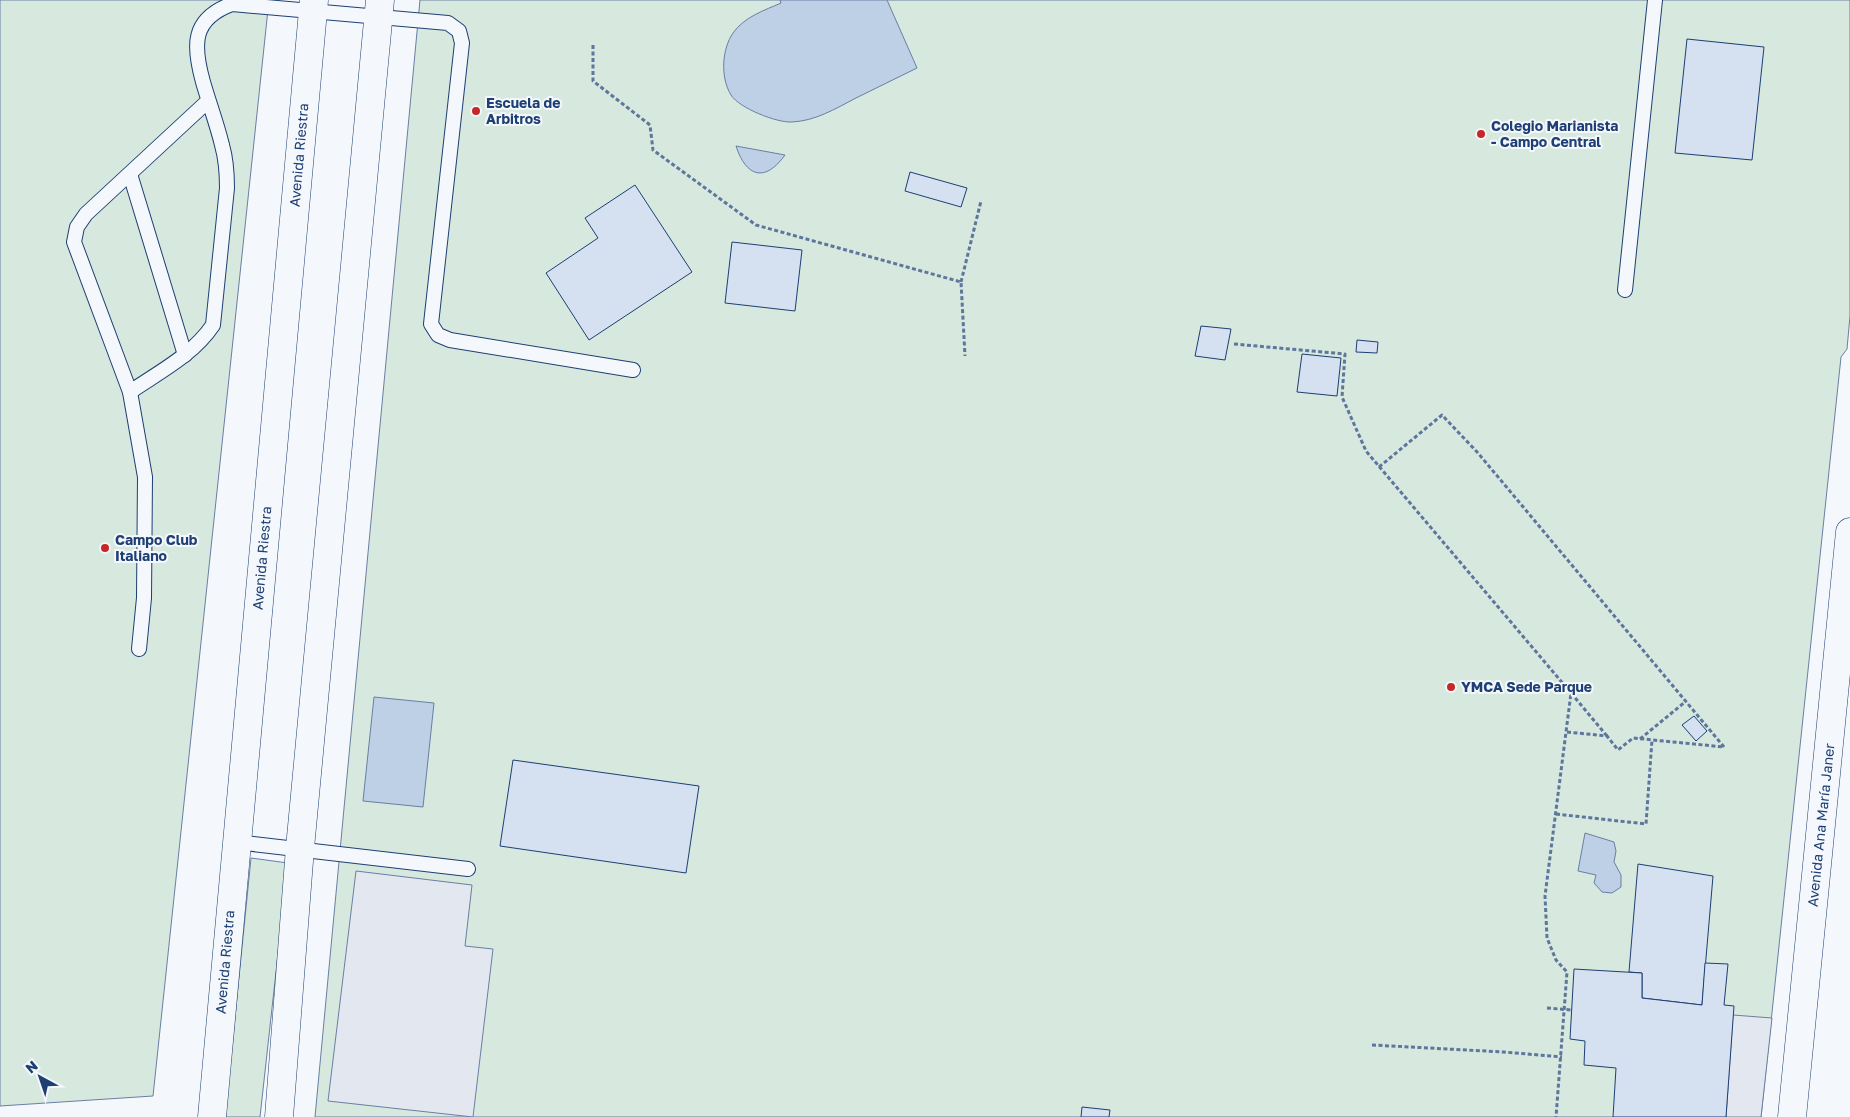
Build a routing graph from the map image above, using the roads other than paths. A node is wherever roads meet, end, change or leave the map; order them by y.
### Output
1 (1654, 0) edge
2 (313, 5) edge
3 (379, 8) edge
4 (208, 101) junction
5 (130, 174) junction
6 (1625, 290) dead end
7 (185, 355) junction
8 (633, 370) dead end
9 (130, 392) junction
10 (1850, 532) edge
11 (139, 649) dead end
12 (236, 842) junction
13 (300, 848) junction
14 (468, 869) dead end
15 (212, 1117) edge
16 (279, 1117) edge
17 (1792, 1117) edge

1 - 6 lane
2 - 3 lane
2 - 4 lane
2 - 12 main road, Avenida Riestra
3 - 8 lane
3 - 13 main road
4 - 5 lane
4 - 7 lane
5 - 7 lane
5 - 9 lane
7 - 9 lane
9 - 11 lane
10 - 17 main road, Avenida Ana María Janer
12 - 13 lane
12 - 15 main road, Avenida Riestra
13 - 14 lane
13 - 16 main road

